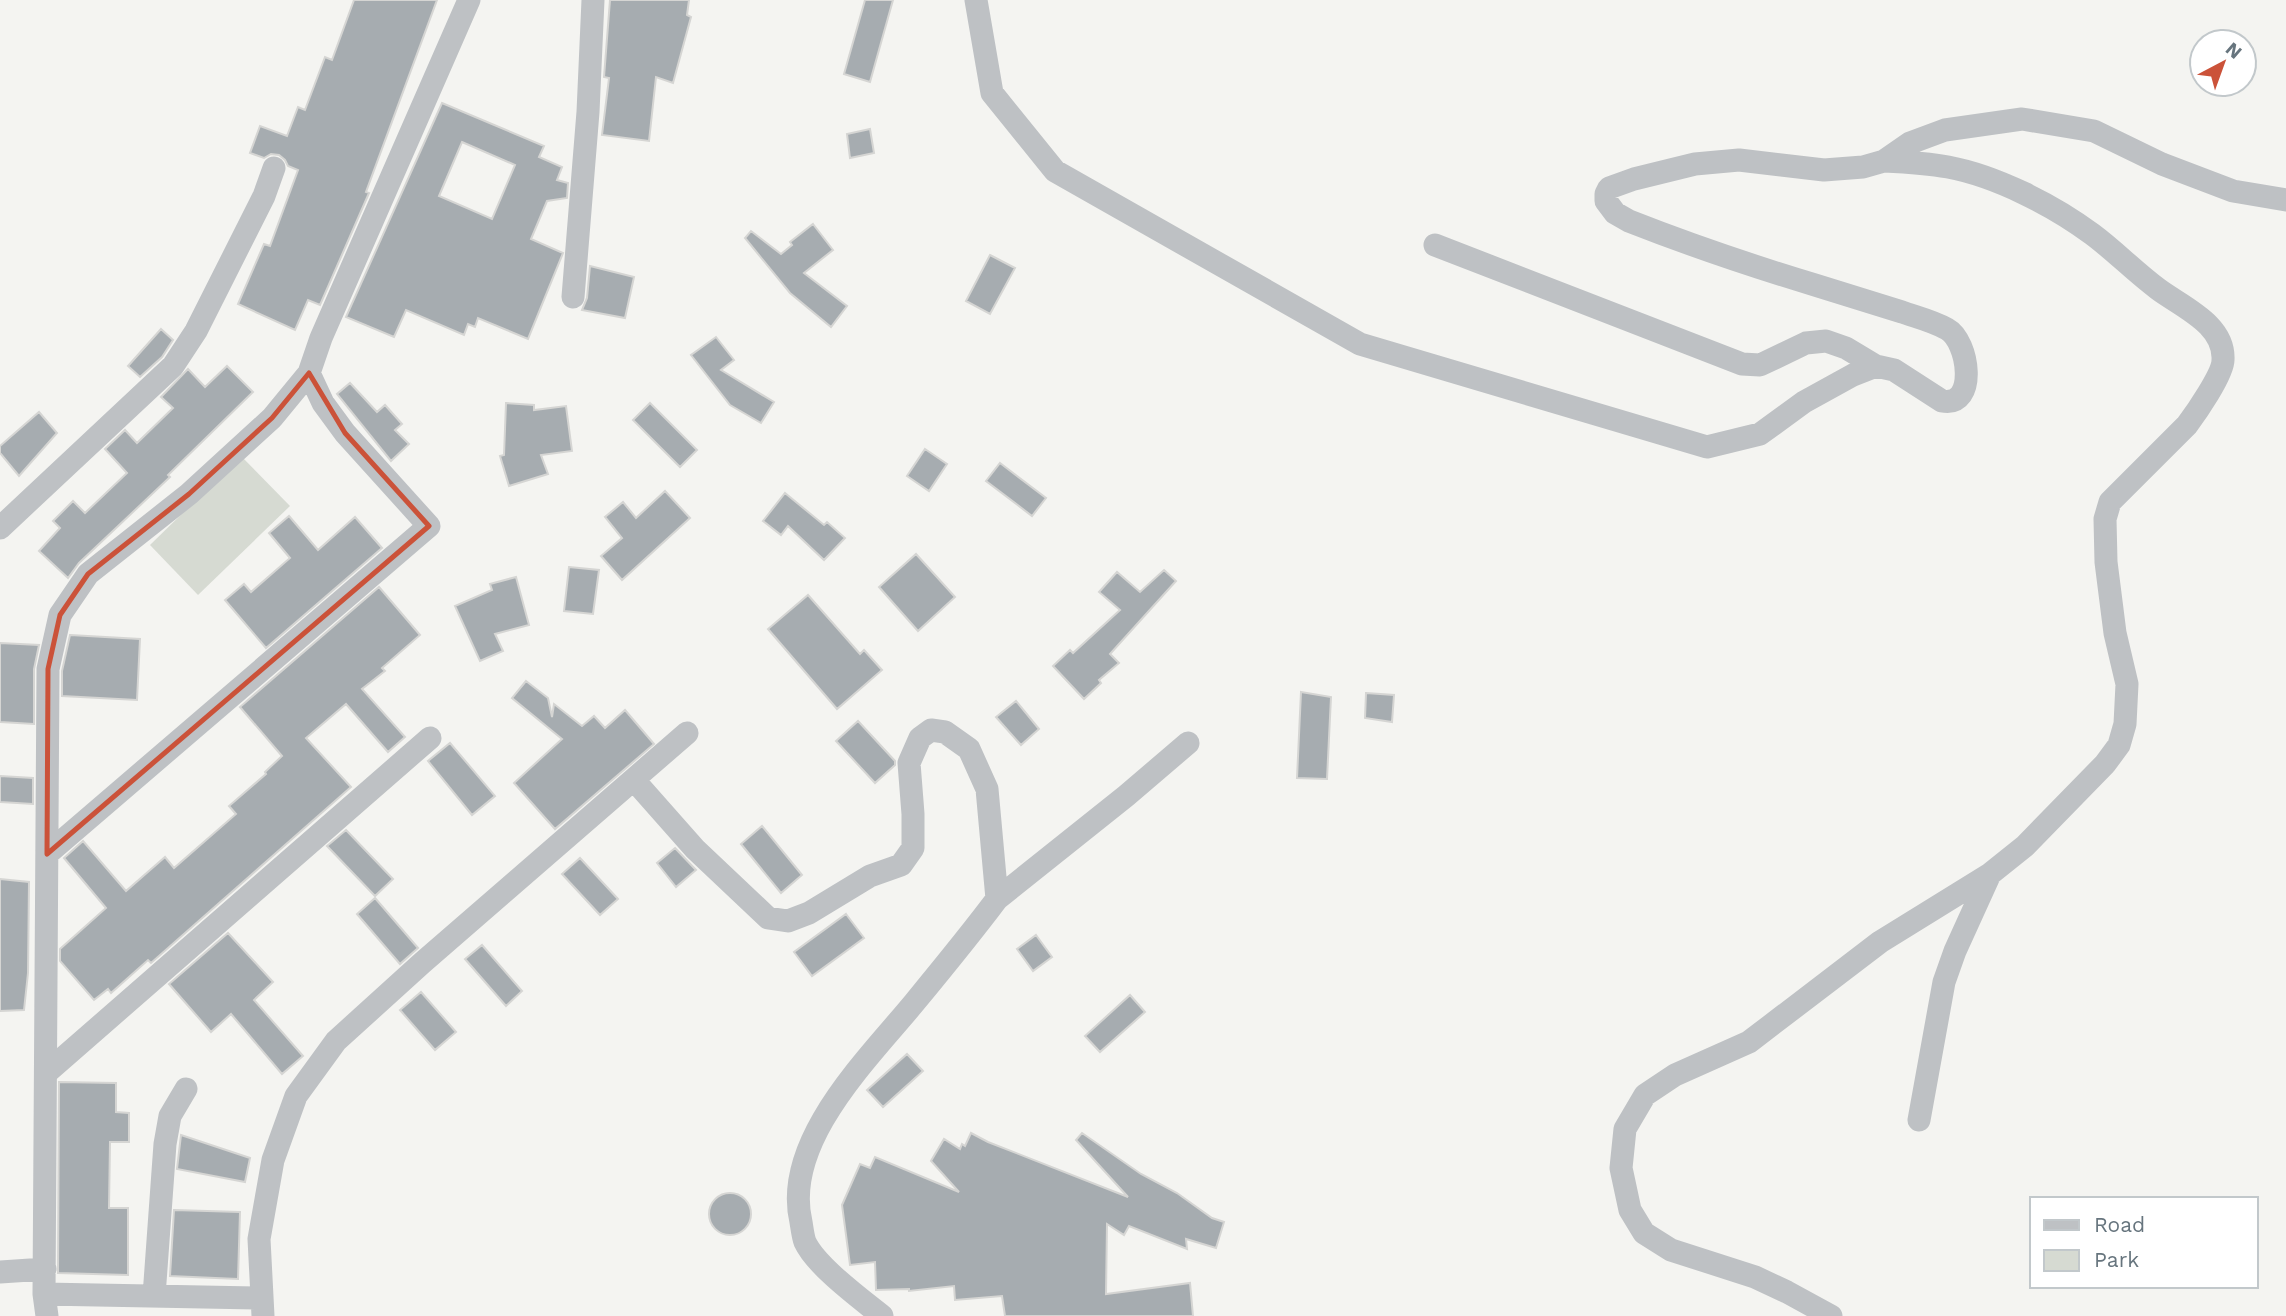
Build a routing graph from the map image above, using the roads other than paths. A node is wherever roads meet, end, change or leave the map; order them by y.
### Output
1 (469, 0) edge
2 (593, 0) edge
3 (976, 0) edge
4 (1884, 161) junction
5 (274, 168) dead end
6 (2286, 200) edge
7 (1435, 245) dead end
8 (573, 297) dead end
9 (1876, 366) junction
10 (309, 373) junction
11 (0, 528) edge
12 (687, 733) dead end
13 (430, 738) dead end
14 (1188, 743) dead end
15 (634, 780) junction
16 (47, 854) junction
17 (1990, 874) junction
18 (997, 899) junction
19 (46, 1073) junction
20 (186, 1089) dead end
21 (1919, 1120) dead end
22 (44, 1269) junction
23 (0, 1272) edge
24 (154, 1296) junction
25 (46, 1305) edge
26 (261, 1311) edge
27 (882, 1316) edge
28 (1831, 1316) edge

1 - 10 street
2 - 8 street
3 - 9 street
4 - 6 street
4 - 9 street
4 - 17 street
5 - 11 street
7 - 9 street
10 - 16 street
10 - 16 street
12 - 15 street
13 - 19 street
14 - 18 street
15 - 18 street
15 - 26 street
16 - 19 street
17 - 21 street
17 - 28 street
18 - 27 street
19 - 22 street
20 - 24 street
22 - 23 street
22 - 25 street
24 - 25 street
24 - 26 street

